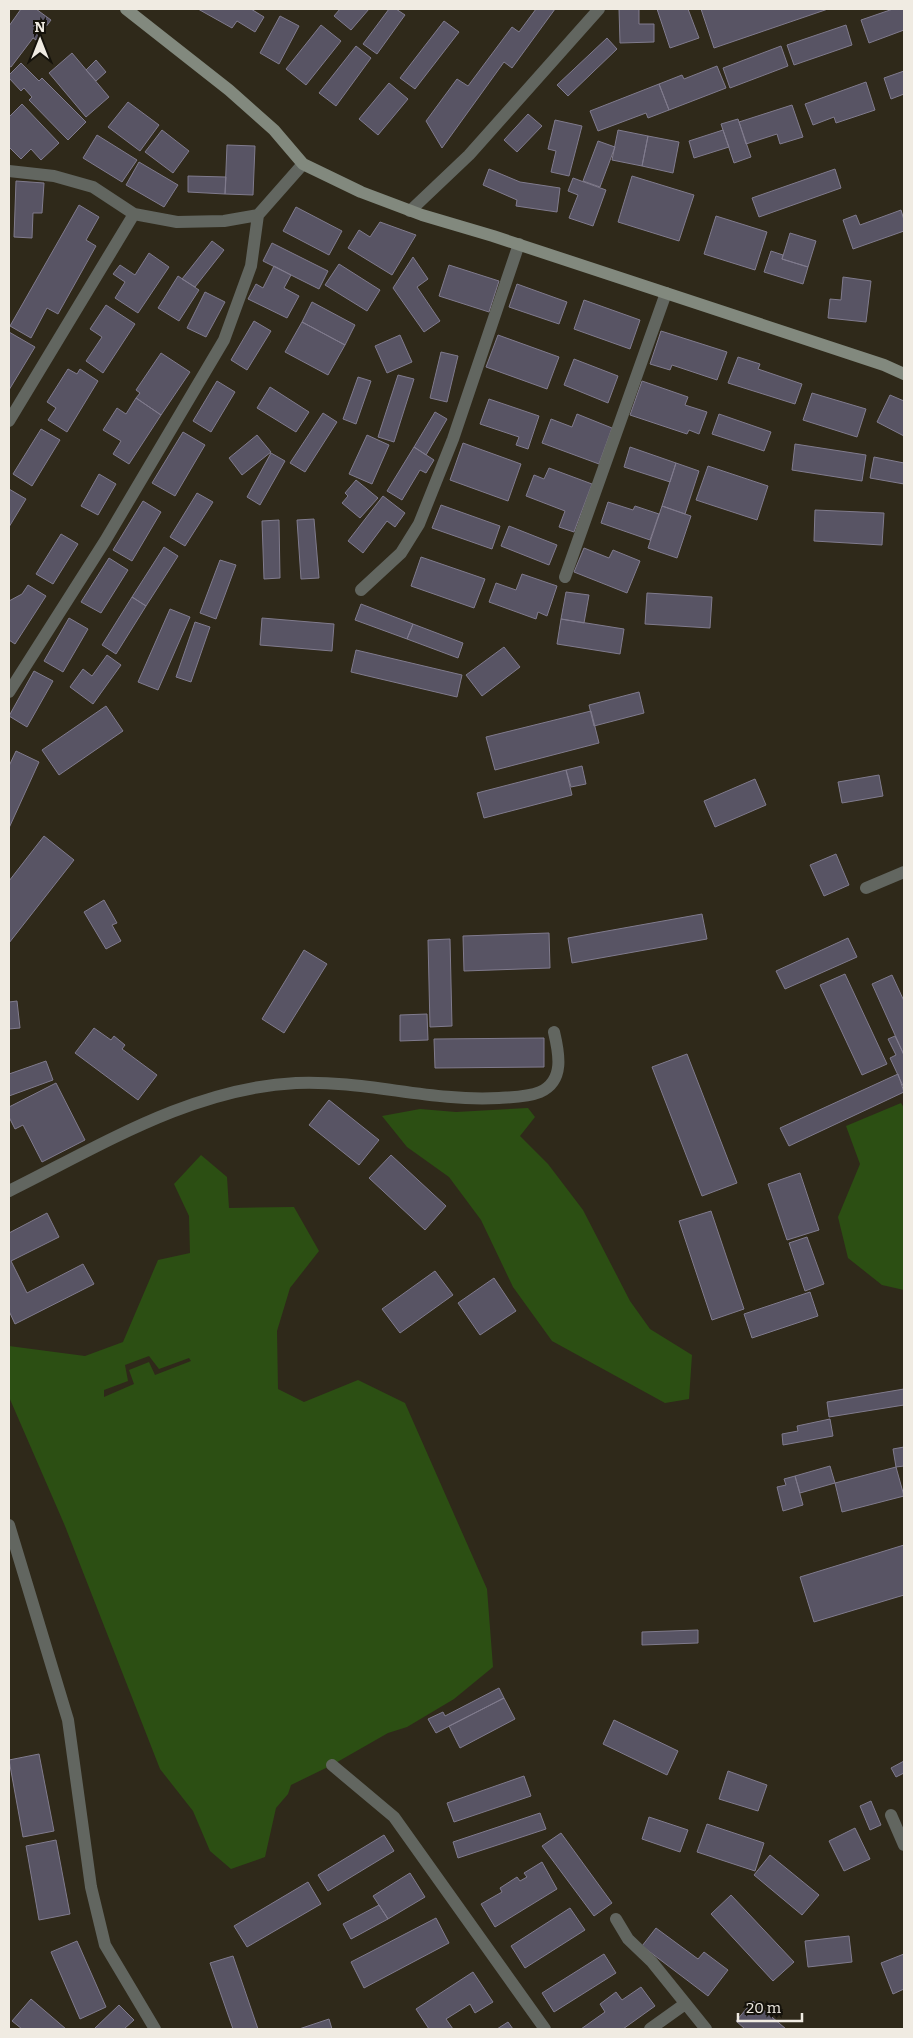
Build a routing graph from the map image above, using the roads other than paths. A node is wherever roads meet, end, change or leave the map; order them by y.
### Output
1 (126, 9) edge
2 (599, 9) edge
3 (303, 164) junction
4 (9, 171) edge
5 (410, 211) junction
6 (134, 214) junction
7 (258, 214) junction
8 (519, 244) junction
9 (666, 293) junction
10 (904, 374) edge
11 (9, 421) edge
12 (565, 577) dead end
13 (362, 590) dead end
14 (9, 692) edge
15 (904, 872) edge
16 (866, 888) dead end
17 (554, 1032) dead end
18 (9, 1191) edge
19 (9, 1525) edge
20 (332, 1765) dead end
21 (891, 1815) dead end
22 (904, 1845) edge
23 (616, 1920) dead end
24 (685, 2004) junction
25 (155, 2029) edge
26 (544, 2029) edge
27 (650, 2029) edge
28 (706, 2029) edge

1 - 3 street
2 - 5 street
3 - 5 street
3 - 7 street
4 - 6 street
5 - 8 street
6 - 7 street
6 - 11 street
7 - 14 street
8 - 9 street
8 - 13 street
9 - 10 street
9 - 12 street
15 - 16 street
17 - 18 street
19 - 25 street
20 - 26 street
21 - 22 street
23 - 24 street
24 - 27 street
24 - 28 street

